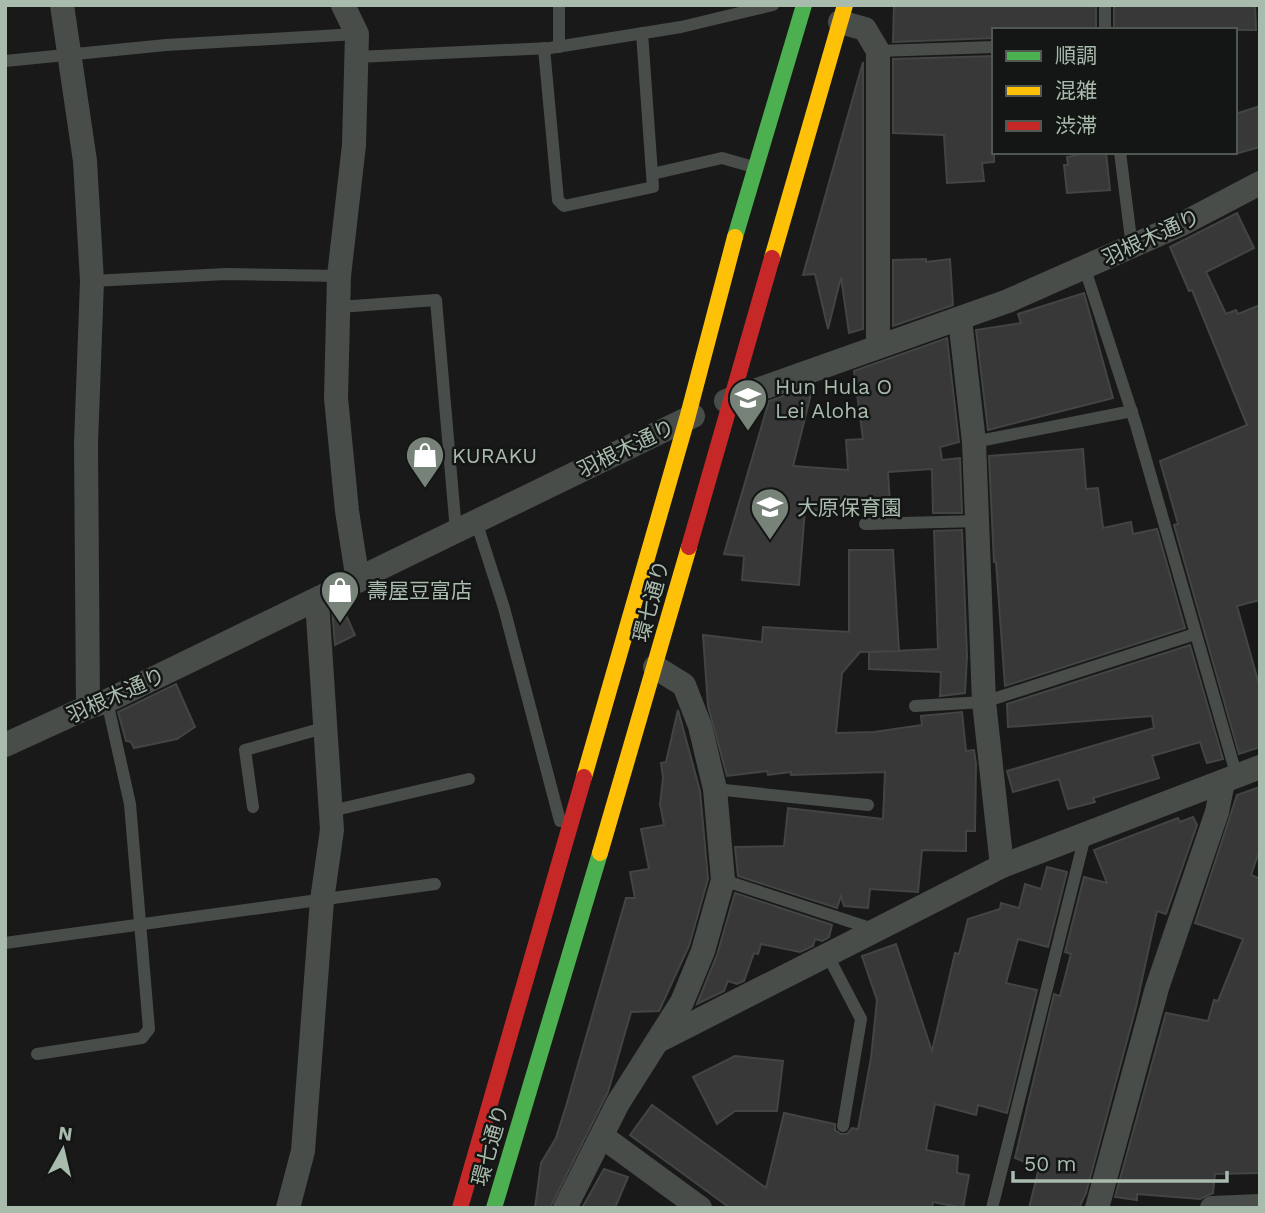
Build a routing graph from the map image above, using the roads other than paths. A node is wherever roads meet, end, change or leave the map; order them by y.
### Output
1 (62, 5) edge
2 (343, 5) edge
3 (559, 5) edge
4 (773, 5) edge
5 (780, 5) edge
6 (1105, 5) edge
7 (803, 8) edge
8 (843, 14) edge
9 (1105, 28) edge
10 (642, 33) junction
11 (357, 45) junction
12 (559, 47) junction
13 (992, 47) edge
14 (544, 48) junction
15 (878, 51) junction
16 (71, 54) junction
17 (5, 61) edge
18 (1120, 154) edge
19 (754, 167) junction
20 (652, 174) junction
21 (1258, 190) edge
22 (1132, 247) junction
23 (1084, 269) junction
24 (340, 276) junction
25 (92, 281) junction
26 (339, 307) junction
27 (960, 319) junction
28 (878, 346) junction
29 (730, 399) junction
30 (1132, 411) junction
31 (687, 419) junction
32 (974, 442) junction
33 (978, 522) junction
34 (865, 524) dead end
35 (466, 526) junction
36 (358, 581) junction
37 (317, 601) junction
38 (1195, 635) junction
39 (655, 667) junction
40 (984, 702) junction
41 (97, 704) junction
42 (915, 706) dead end
43 (327, 727) junction
44 (5, 745) edge
45 (1240, 775) edge
46 (469, 779) dead end
47 (715, 789) junction
48 (868, 805) dead end
49 (253, 807) dead end
50 (331, 811) junction
51 (1085, 836) junction
52 (565, 840) junction
53 (1002, 866) junction
54 (723, 880) junction
55 (435, 884) dead end
56 (322, 900) junction
57 (141, 923) junction
58 (878, 930) junction
59 (5, 943) edge
60 (828, 956) junction
61 (660, 1040) junction
62 (37, 1054) dead end
63 (843, 1126) dead end
64 (603, 1137) junction
65 (1257, 1207) edge
66 (288, 1208) edge
67 (460, 1208) edge
68 (494, 1208) edge
69 (565, 1208) edge
70 (700, 1208) edge
71 (992, 1208) edge
72 (1097, 1208) edge
73 (1212, 1208) edge

1 - 16 street
2 - 11 street
3 - 12 lane
4 - 10 lane
5 - 7 lane
6 - 9 lane
7 - 19 main road, 環七通り
8 - 15 street
8 - 29 main road, 環七通り
10 - 12 lane
10 - 20 lane
11 - 14 lane
11 - 16 lane
11 - 24 street
12 - 14 lane
13 - 15 lane
14 - 20 lane
15 - 28 street
16 - 17 lane
16 - 25 street
18 - 22 lane
19 - 20 lane
19 - 31 main road, 環七通り
21 - 22 street, 羽根木通り
22 - 23 street, 羽根木通り
23 - 27 street, 羽根木通り
23 - 30 lane
24 - 25 lane
24 - 26 street
25 - 41 street
26 - 35 lane
26 - 36 street
27 - 28 street, 羽根木通り
27 - 32 street
28 - 29 street, 羽根木通り
29 - 31 street, 羽根木通り
29 - 39 main road, 環七通り
30 - 32 lane
30 - 38 lane
31 - 35 street, 羽根木通り
31 - 52 main road, 環七通り
32 - 33 street
33 - 34 lane
33 - 40 street
35 - 36 street, 羽根木通り
35 - 52 lane
36 - 37 street, 羽根木通り
37 - 41 street, 羽根木通り
37 - 43 street
38 - 40 lane
38 - 45 lane
39 - 47 street
39 - 68 main road, 環七通り
40 - 42 lane
40 - 53 street
41 - 44 street, 羽根木通り
41 - 57 lane
43 - 49 lane
43 - 50 street
45 - 51 street
45 - 72 street
46 - 50 lane
47 - 48 lane
47 - 54 street
50 - 56 street
51 - 53 street
51 - 71 lane
52 - 67 main road, 環七通り
53 - 58 street
54 - 58 lane
54 - 61 street
55 - 56 lane
56 - 57 lane
56 - 66 street
57 - 59 lane
57 - 62 lane
58 - 60 street
60 - 61 street
60 - 63 lane
61 - 64 street
64 - 69 street
64 - 70 street
65 - 73 street

